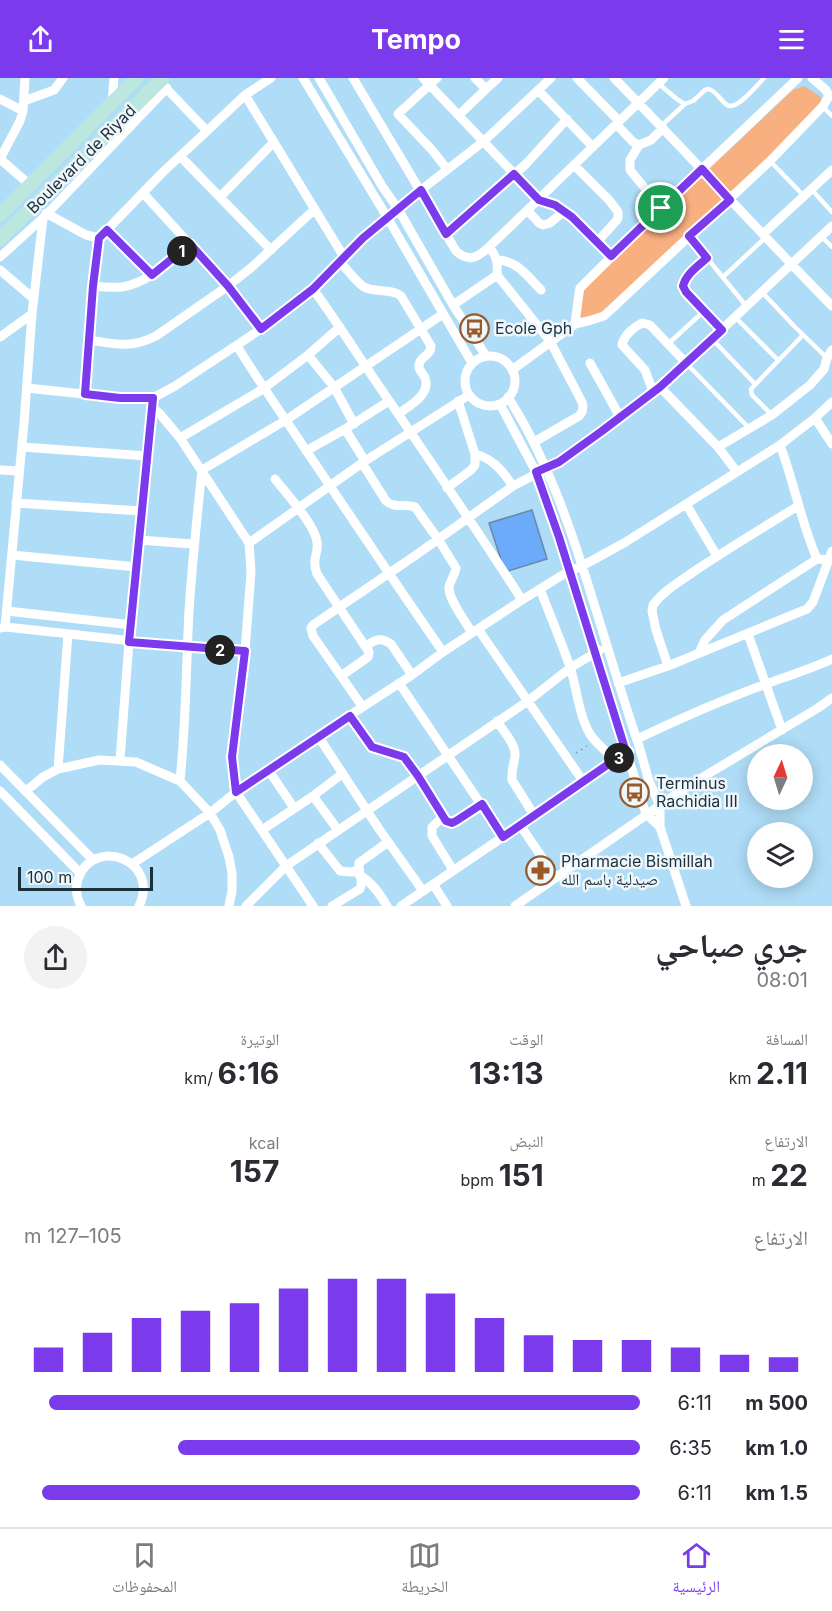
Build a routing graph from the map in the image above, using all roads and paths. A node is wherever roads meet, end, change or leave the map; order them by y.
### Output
1 (25, 78) edge
2 (63, 78) edge
3 (114, 78) edge
4 (137, 78) edge
5 (271, 78) edge
6 (303, 78) edge
7 (319, 78) edge
8 (353, 78) edge
9 (474, 78) edge
10 (498, 78) edge
11 (550, 78) edge
12 (577, 78) edge
13 (614, 78) edge
14 (764, 78) edge
15 (798, 78) edge
16 (812, 78) edge
17 (430, 80) edge
18 (659, 80) edge
19 (163, 83) edge
20 (486, 89) junction
21 (538, 90) junction
22 (245, 95) junction
23 (831, 96) edge
24 (0, 99) edge
25 (24, 101) junction
26 (638, 102) junction
27 (112, 103) junction
28 (685, 104) junction
29 (823, 106) junction
30 (23, 111) junction
31 (398, 114) junction
32 (459, 115) junction
33 (832, 116) edge
34 (377, 117) junction
35 (567, 119) junction
36 (618, 122) junction
37 (662, 127) junction
38 (207, 131) junction
39 (484, 141) junction
40 (274, 142) junction
41 (639, 145) junction
42 (593, 147) junction
43 (180, 156) junction
44 (0, 159) edge
45 (770, 161) junction
46 (574, 165) junction
47 (447, 169) junction
48 (702, 169) junction
49 (832, 170) edge
50 (514, 174) junction
51 (30, 185) junction
52 (421, 190) junction
53 (807, 193) junction
54 (143, 194) junction
55 (220, 197) junction
56 (539, 200) junction
57 (730, 200) junction
58 (661, 208) junction
59 (315, 209) junction
60 (398, 209) junction
61 (528, 211) junction
62 (564, 211) junction
63 (832, 212) edge
64 (0, 215) edge
65 (45, 215) junction
66 (387, 217) junction
67 (832, 226) edge
68 (107, 230) junction
69 (446, 234) junction
70 (689, 236) junction
71 (764, 236) junction
72 (822, 236) junction
73 (99, 238) junction
74 (0, 239) edge
75 (598, 241) junction
76 (190, 244) junction
77 (489, 247) junction
78 (832, 247) edge
79 (271, 250) junction
80 (611, 256) junction
81 (0, 257) edge
82 (707, 258) junction
83 (342, 260) junction
84 (497, 260) junction
85 (791, 265) junction
86 (0, 270) edge
87 (152, 275) junction
88 (497, 275) junction
89 (723, 277) junction
90 (93, 286) junction
91 (228, 286) junction
92 (313, 289) junction
93 (541, 290) dead end
94 (762, 292) junction
95 (34, 299) junction
96 (453, 305) junction
97 (832, 306) edge
98 (747, 307) junction
99 (704, 311) junction
100 (32, 314) junction
101 (443, 314) junction
102 (735, 318) junction
103 (575, 324) junction
104 (340, 327) junction
105 (420, 328) junction
106 (261, 329) junction
107 (722, 330) junction
108 (803, 335) junction
109 (0, 337) edge
110 (712, 339) junction
111 (89, 340) junction
112 (550, 341) junction
113 (668, 344) junction
114 (237, 346) junction
115 (830, 354) edge
116 (308, 355) junction
117 (486, 356) junction
118 (778, 360) junction
119 (472, 363) junction
120 (590, 363) dead end
121 (686, 363) junction
122 (366, 365) junction
123 (512, 370) junction
124 (754, 384) junction
125 (334, 387) junction
126 (27, 388) junction
127 (263, 389) junction
128 (656, 390) junction
129 (85, 394) junction
130 (469, 395) junction
131 (504, 400) junction
132 (389, 401) junction
133 (458, 401) junction
134 (152, 402) junction
135 (832, 402) edge
136 (398, 414) junction
137 (772, 415) junction
138 (620, 417) junction
139 (815, 418) junction
140 (286, 420) junction
141 (354, 424) junction
142 (345, 429) junction
143 (750, 429) junction
144 (411, 431) junction
145 (180, 438) junction
146 (534, 442) junction
147 (832, 444) edge
148 (780, 445) junction
149 (22, 447) junction
150 (718, 447) junction
151 (306, 451) junction
152 (475, 454) junction
153 (147, 456) junction
154 (364, 462) junction
155 (547, 468) junction
156 (0, 470) edge
157 (202, 470) junction
158 (19, 471) junction
159 (536, 472) junction
160 (737, 472) junction
161 (275, 479) dead end
162 (329, 486) junction
163 (513, 486) junction
164 (447, 488) junction
165 (16, 502) junction
166 (686, 504) junction
167 (798, 506) junction
168 (297, 508) junction
169 (141, 512) junction
170 (468, 517) junction
171 (438, 539) junction
172 (139, 540) junction
173 (249, 543) junction
174 (194, 544) junction
175 (12, 555) junction
176 (717, 556) junction
177 (831, 557) edge
178 (817, 559) junction
179 (582, 566) junction
180 (137, 567) junction
181 (569, 571) junction
182 (388, 574) junction
183 (540, 589) junction
184 (4, 593) edge
185 (522, 600) junction
186 (339, 606) junction
187 (7, 611) junction
188 (132, 625) junction
189 (2, 627) edge
190 (475, 631) junction
191 (68, 634) junction
192 (748, 634) junction
193 (129, 642) junction
194 (366, 646) junction
195 (607, 646) junction
196 (188, 648) junction
197 (245, 651) junction
198 (443, 652) junction
199 (595, 652) junction
200 (699, 653) junction
201 (832, 659) edge
202 (668, 666) junction
203 (570, 668) junction
204 (412, 675) junction
205 (341, 676) junction
206 (399, 683) junction
207 (618, 683) junction
208 (766, 684) junction
209 (832, 698) edge
210 (528, 701) junction
211 (362, 706) junction
212 (350, 716) junction
213 (497, 721) junction
214 (782, 730) junction
215 (318, 736) junction
216 (596, 740) junction
217 (638, 743) junction
218 (626, 752) junction
219 (448, 755) junction
220 (567, 758) junction
221 (120, 760) junction
222 (614, 761) junction
223 (0, 765) edge
224 (58, 769) junction
225 (269, 771) junction
226 (342, 774) junction
227 (418, 776) junction
228 (180, 781) junction
229 (583, 782) junction
230 (0, 791) edge
231 (26, 791) junction
232 (236, 792) junction
233 (313, 796) junction
234 (482, 804) junction
235 (660, 806) junction
236 (294, 808) junction
237 (367, 810) junction
238 (210, 813) junction
239 (646, 814) junction
240 (534, 815) junction
241 (443, 817) junction
242 (520, 825) junction
243 (660, 827) junction
244 (262, 830) junction
245 (338, 830) junction
246 (503, 837) junction
247 (388, 842) junction
248 (318, 843) junction
249 (93, 860) junction
250 (132, 864) junction
251 (286, 866) junction
252 (453, 870) junction
253 (359, 872) junction
254 (80, 873) junction
255 (556, 878) junction
256 (433, 884) junction
257 (423, 891) junction
258 (81, 906) edge
259 (140, 906) edge
260 (229, 906) edge
261 (246, 906) edge
262 (313, 906) edge
263 (332, 906) edge
264 (387, 906) edge
265 (401, 906) edge
266 (447, 906) edge
267 (515, 906) edge
268 (686, 906) edge

1 - 25 street
2 - 25 street
3 - 27 street
4 - 27 main road, Boulevard de Riyad
5 - 22 street
6 - 66 street
7 - 60 street
8 - 34 street
9 - 20 street
10 - 20 street
11 - 21 street
12 - 36 street
13 - 26 street
14 - 28 lane
15 - 48 street
16 - 23 street
17 - 31 street
17 - 32 street
18 - 26 street
18 - 28 lane
19 - 38 street
19 - 65 street
19 - 74 main road, Boulevard de Riyad
20 - 32 street
21 - 35 street
21 - 39 street
22 - 38 street
22 - 40 street
23 - 29 street
24 - 30 street
25 - 30 street
26 - 36 street
26 - 37 street
27 - 51 main road, Boulevard de Riyad
28 - 37 lane
29 - 33 lane
29 - 45 street
30 - 44 street
31 - 34 street
31 - 47 street
32 - 39 street
34 - 52 street
35 - 42 street
35 - 50 street
36 - 41 street
36 - 42 street
37 - 41 street
37 - 48 street
38 - 43 street
39 - 47 street
39 - 50 street
40 - 55 street
40 - 59 street
41 - 58 street
42 - 46 street
43 - 54 street
43 - 55 street
44 - 51 street
45 - 53 lane
45 - 57 street
46 - 56 street
46 - 75 street
47 - 52 street
48 - 57 street
48 - 58 street
49 - 53 street
50 - 56 street
50 - 69 street
51 - 64 main road, Boulevard de Riyad
52 - 60 street
52 - 69 street
53 - 63 lane
53 - 71 street
54 - 68 street
54 - 76 street
55 - 79 street
56 - 61 street
56 - 62 street
57 - 70 street
57 - 71 street
58 - 80 street
59 - 79 street
59 - 83 street
60 - 66 street
60 - 96 street
61 - 62 street
61 - 77 street
62 - 75 street
65 - 73 street
65 - 81 street
65 - 95 street
66 - 83 street
66 - 101 street
67 - 72 street
68 - 73 street
68 - 87 street
69 - 77 street
70 - 82 lane
70 - 103 street
71 - 85 street
71 - 89 lane
72 - 78 lane
72 - 85 street
73 - 90 street
75 - 80 street
76 - 87 street
76 - 91 street
77 - 84 street
79 - 91 street
80 - 103 street
82 - 89 lane
82 - 99 lane
83 - 92 street
83 - 105 street
84 - 88 street
84 - 93 street
85 - 94 street
85 - 97 street
86 - 95 street
87 - 90 street
88 - 96 street
88 - 112 street
89 - 98 lane
90 - 111 street
91 - 106 street
91 - 111 street
92 - 104 street
92 - 106 street
94 - 98 street
94 - 108 lane
95 - 100 street
96 - 117 street
98 - 102 street
99 - 107 lane
99 - 113 lane
100 - 109 street
100 - 126 street
101 - 105 street
101 - 119 street
102 - 107 street
102 - 118 lane
103 - 112 street
104 - 116 street
104 - 122 street
105 - 122 street
105 - 136 street
106 - 114 street
107 - 110 street
108 - 115 lane
108 - 118 lane
110 - 121 street
110 - 124 lane
111 - 129 street
112 - 123 street
112 - 146 street
113 - 121 street
113 - 128 street
114 - 127 street
114 - 134 street
115 - 137 street
116 - 125 street
116 - 127 street
117 - 119 street
117 - 123 street
118 - 124 lane
119 - 130 street
120 - 138 street
121 - 128 street
121 - 143 lane
122 - 125 street
122 - 132 street
123 - 131 street
124 - 137 lane
125 - 140 street
125 - 141 street
126 - 129 street
126 - 149 street
127 - 140 street
127 - 145 street
128 - 138 street
128 - 150 street
129 - 134 street
130 - 131 street
130 - 133 street
131 - 146 street
131 - 159 street
132 - 136 street
132 - 141 street
133 - 144 street
133 - 152 street
134 - 145 street
134 - 153 street
135 - 139 street
136 - 144 street
137 - 143 street
138 - 155 street
139 - 147 street
139 - 148 street
140 - 151 street
140 - 157 street
141 - 142 street
142 - 151 street
142 - 154 street
143 - 150 street
144 - 154 street
144 - 164 street
145 - 157 street
146 - 155 street
148 - 160 street
148 - 167 street
149 - 153 street
149 - 158 street
150 - 160 street
151 - 162 street
152 - 163 street
152 - 164 street
153 - 169 street
154 - 162 street
154 - 171 street
155 - 159 street
155 - 179 street
156 - 158 street
157 - 173 street
157 - 174 street
158 - 165 street
159 - 163 street
159 - 181 street
160 - 166 street
161 - 168 street
162 - 168 street
162 - 182 street
163 - 170 street
164 - 170 street
165 - 169 street
165 - 175 street
166 - 176 street
166 - 179 street
167 - 176 street
167 - 178 street
168 - 173 street
168 - 186 street
169 - 172 street
170 - 171 street
170 - 185 street
171 - 182 street
171 - 190 street
172 - 174 street
172 - 180 street
173 - 197 street
174 - 196 street
175 - 180 street
175 - 184 street
176 - 202 street
177 - 178 street
177 - 192 street
178 - 200 street
179 - 181 street
179 - 195 street
180 - 188 street
181 - 183 street
181 - 199 street
182 - 186 street
182 - 198 street
183 - 185 street
183 - 203 street
184 - 187 street
185 - 190 street
186 - 194 street
186 - 205 street
187 - 188 street
187 - 189 street
188 - 193 street
189 - 191 street
190 - 198 street
190 - 210 street
191 - 193 street
191 - 224 street
192 - 200 street
192 - 208 street
193 - 196 street
193 - 221 street
194 - 204 street
194 - 205 street
195 - 199 street
195 - 207 street
196 - 197 street
196 - 228 street
197 - 232 street
198 - 204 street
199 - 203 street
199 - 218 street
200 - 202 street
201 - 208 street
202 - 207 street
203 - 210 street
203 - 216 street
204 - 206 street
205 - 211 street
206 - 211 street
206 - 219 street
207 - 217 street
208 - 214 street
208 - 217 street
209 - 214 street
210 - 213 street
210 - 220 street
211 - 212 street
212 - 215 street
212 - 227 street
213 - 219 street
213 - 240 street
214 - 235 street
215 - 225 street
215 - 226 street
216 - 220 path
216 - 222 street
217 - 218 street
217 - 235 street
218 - 222 street
218 - 239 street
219 - 227 street
219 - 234 street
220 - 229 street
221 - 224 street
221 - 228 street
222 - 229 street
223 - 231 street
224 - 231 street
225 - 232 street
225 - 236 street
226 - 233 street
226 - 237 street
227 - 237 street
227 - 241 street
228 - 238 street
229 - 240 street
230 - 254 street
231 - 249 street
232 - 238 street
232 - 244 street
233 - 236 street
233 - 245 street
234 - 241 street
234 - 246 street
235 - 239 street
235 - 243 street
236 - 244 street
237 - 245 street
237 - 247 street
238 - 250 street
238 - 260 street
239 - 243 street
239 - 255 street
240 - 242 street
241 - 252 street
242 - 246 street
242 - 255 street
243 - 268 street
244 - 251 street
245 - 248 street
246 - 252 street
247 - 253 street
247 - 257 street
248 - 251 street
248 - 253 street
249 - 250 street
249 - 254 street
250 - 259 street
251 - 261 street
251 - 262 street
252 - 256 street
253 - 263 street
253 - 264 street
254 - 258 street
255 - 267 street
256 - 257 street
256 - 266 street
257 - 265 street

